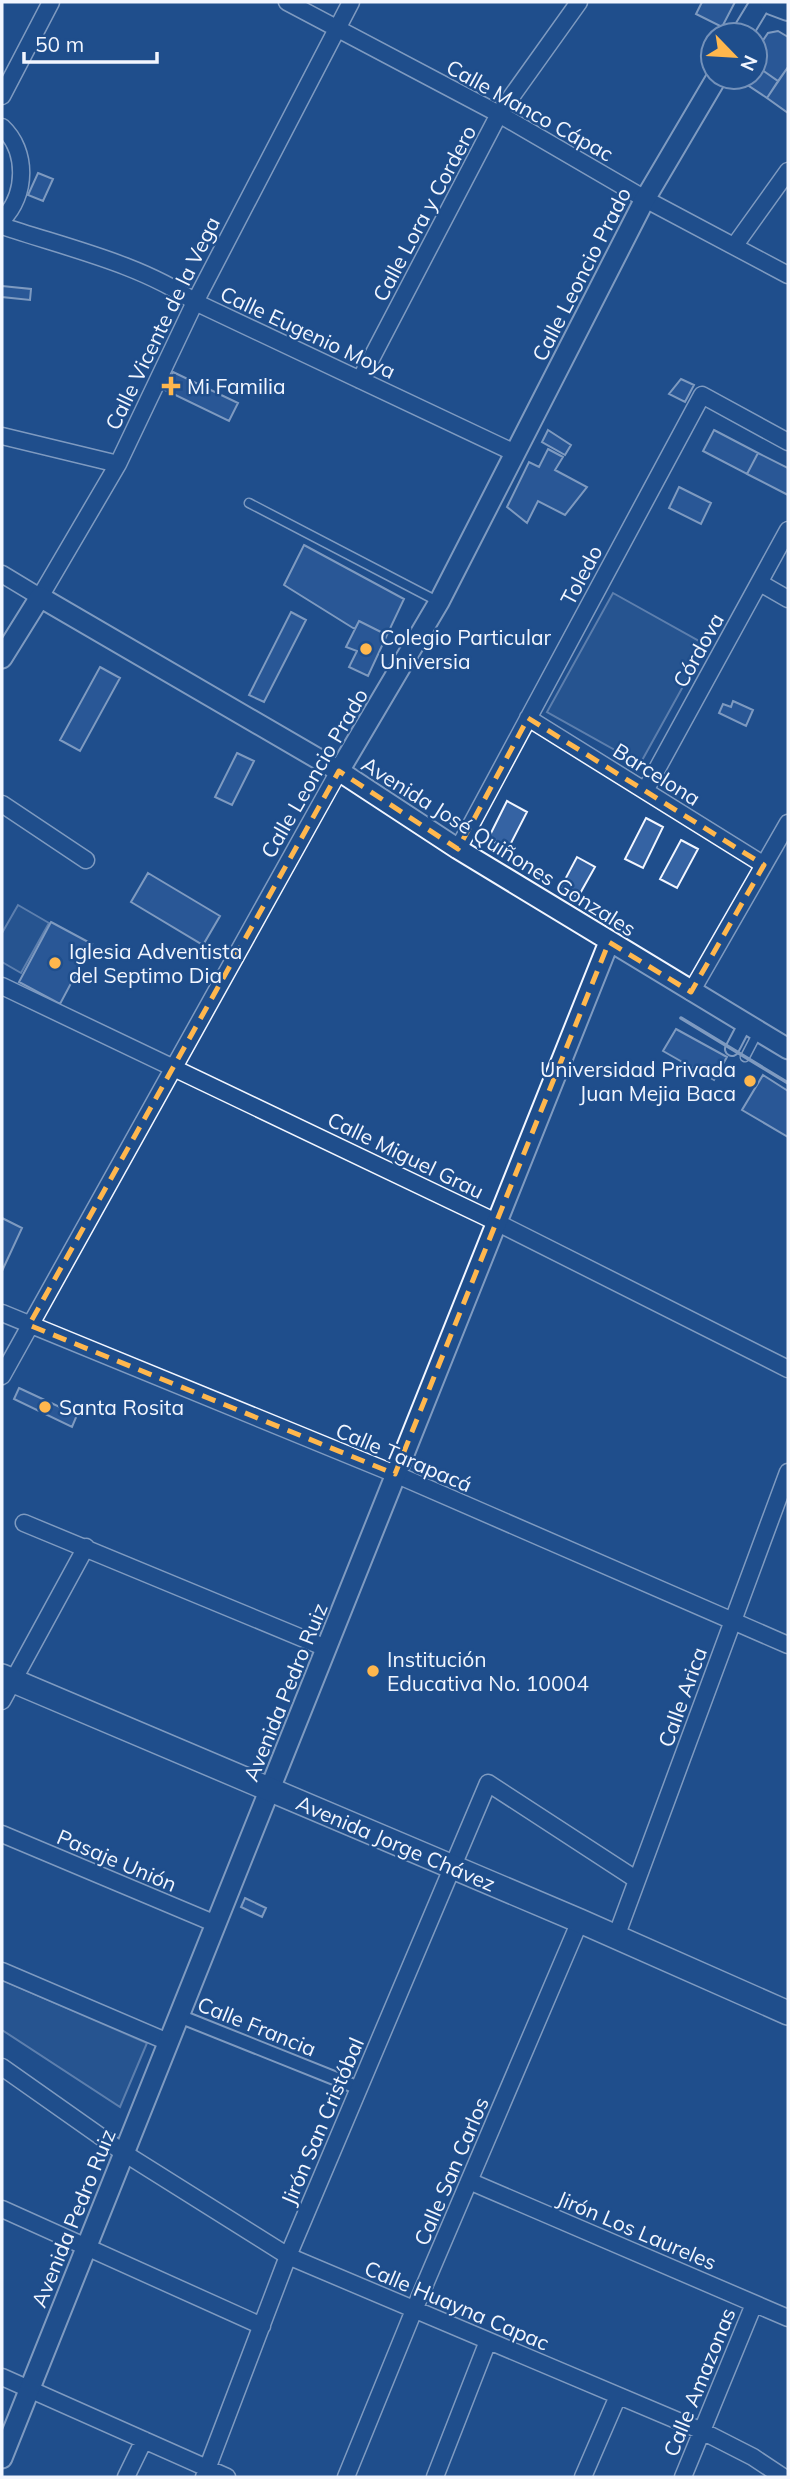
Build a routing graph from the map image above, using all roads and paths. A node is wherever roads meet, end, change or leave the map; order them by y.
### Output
1 (51, 2) edge
2 (286, 2) edge
3 (351, 2) edge
4 (579, 2) edge
5 (761, 2) edge
6 (772, 2) edge
7 (788, 8) edge
8 (749, 21) edge
9 (336, 29) junction
10 (709, 91) edge
11 (2, 96) edge
12 (499, 114) junction
13 (2, 127) edge
14 (788, 171) edge
15 (645, 199) junction
16 (2, 220) edge
17 (2, 226) edge
18 (735, 245) junction
19 (788, 275) edge
20 (195, 302) junction
21 (360, 380) junction
22 (2, 436) edge
23 (788, 442) edge
24 (515, 453) junction
25 (118, 464) junction
26 (249, 503) dead end
27 (788, 530) edge
28 (2, 574) edge
29 (760, 583) junction
30 (40, 597) junction
31 (788, 599) edge
32 (439, 602) junction
33 (2, 658) edge
34 (528, 718) junction
35 (339, 771) junction
36 (645, 791) junction
37 (2, 804) edge
38 (788, 823) edge
39 (458, 849) junction
40 (86, 860) dead end
41 (764, 865) junction
42 (609, 942) junction
43 (2, 986) edge
44 (691, 992) junction
45 (752, 1028) junction
46 (732, 1049) dead end
47 (788, 1049) edge
48 (745, 1057) dead end
49 (174, 1068) junction
50 (496, 1222) junction
51 (2, 1313) edge
52 (29, 1325) junction
53 (788, 1369) edge
54 (2, 1376) edge
55 (788, 1472) edge
56 (396, 1475) junction
57 (24, 1523) dead end
58 (86, 1547) junction
59 (732, 1621) junction
60 (788, 1645) edge
61 (326, 1648) junction
62 (7, 1678) edge
63 (2, 1701) edge
64 (270, 1790) junction
65 (2, 1834) edge
66 (452, 1866) junction
67 (637, 1881) junction
68 (580, 1921) junction
69 (216, 1924) junction
70 (616, 1937) junction
71 (2, 1971) edge
72 (788, 2012) edge
73 (179, 2016) junction
74 (168, 2042) junction
75 (2, 2067) edge
76 (359, 2088) junction
77 (124, 2153) junction
78 (469, 2180) junction
79 (2, 2209) edge
80 (86, 2248) junction
81 (288, 2256) junction
82 (754, 2304) junction
83 (414, 2311) junction
84 (788, 2318) edge
85 (262, 2326) junction
86 (488, 2341) junction
87 (2, 2377) edge
88 (29, 2389) junction
89 (618, 2396) junction
90 (702, 2431) junction
91 (144, 2440) junction
92 (2, 2458) edge
93 (206, 2473) edge
94 (126, 2477) edge
95 (228, 2477) edge
96 (346, 2477) edge
97 (435, 2477) edge
98 (583, 2477) edge
99 (683, 2477) edge
100 (783, 2477) edge

1 - 11 street
2 - 9 street, Calle Manco Cápac
3 - 9 street, Calle Vicente de la Vega
4 - 12 street, Calle Lora y Cordero
5 - 8 street
6 - 7 main road
9 - 12 street, Calle Manco Cápac
9 - 20 street, Calle Vicente de la Vega
10 - 15 street, Calle Leoncio Prado
12 - 15 street, Calle Manco Cápac
12 - 21 street, Calle Lora y Cordero
13 - 16 street
14 - 18 street
15 - 18 street, Calle Manco Cápac
15 - 24 street, Calle Leoncio Prado
17 - 20 street, Calle Eugenio Moya
18 - 19 street, Calle Manco Cápac
20 - 21 street, Calle Eugenio Moya
20 - 25 street, Calle Vicente de la Vega
21 - 24 street, Calle Eugenio Moya
22 - 25 street
23 - 34 street, Toledo
24 - 32 street, Calle Leoncio Prado
25 - 30 street, Calle Vicente de la Vega
26 - 32 lane
27 - 29 street, Córdova
28 - 30 street
29 - 31 street
29 - 36 street, Córdova
30 - 33 street, Calle Vicente de la Vega
30 - 35 street, Avenida José Quiñones Gonzales
32 - 35 street, Calle Leoncio Prado
34 - 36 street, Barcelona
34 - 39 street, Toledo
35 - 39 street, Avenida José Quiñones Gonzales
35 - 49 street, Calle Leoncio Prado
36 - 41 street, Barcelona
37 - 40 street
38 - 41 street
39 - 42 street, Avenida José Quiñones Gonzales
41 - 44 street
42 - 44 street, Avenida José Quiñones Gonzales
42 - 50 street, Avenida Pedro Ruiz
43 - 49 street, Calle Miguel Grau
44 - 45 street, Avenida José Quiñones Gonzales
45 - 46 street
45 - 47 street, Avenida José Quiñones Gonzales
45 - 48 lane
49 - 50 street, Calle Miguel Grau
49 - 52 street, Calle Leoncio Prado
50 - 53 street, Calle Miguel Grau
50 - 56 street, Avenida Pedro Ruiz
51 - 52 street, Calle Tarapacá
52 - 54 street, Calle Leoncio Prado
52 - 56 street, Calle Tarapacá
55 - 59 street, Calle Arica
56 - 59 street, Calle Tarapacá
56 - 61 street, Avenida Pedro Ruiz
57 - 58 street
58 - 61 street
58 - 62 street
59 - 60 street, Calle Tarapacá
59 - 67 street, Calle Arica
61 - 64 street, Avenida Pedro Ruiz
62 - 63 street
62 - 64 main road, Avenida Jorge Chávez
64 - 66 main road, Avenida Jorge Chávez
64 - 69 street, Avenida Pedro Ruiz
65 - 69 street, Pasaje Unión
66 - 67 street, Jirón San Cristóbal
66 - 68 main road, Avenida Jorge Chávez
66 - 76 street, Jirón San Cristóbal
67 - 70 street, Calle Arica
68 - 70 main road, Avenida Jorge Chávez
68 - 78 street, Calle San Carlos
69 - 73 street, Avenida Pedro Ruiz
70 - 72 main road, Avenida Jorge Chávez
71 - 74 street
73 - 74 street, Avenida Pedro Ruiz
73 - 76 street, Calle Francia
74 - 77 street, Avenida Pedro Ruiz
75 - 77 street, Calle Huayna Capac
76 - 81 street, Jirón San Cristóbal
77 - 80 street, Avenida Pedro Ruiz
77 - 81 street, Calle Huayna Capac
78 - 82 street, Jirón Los Laureles
78 - 83 street, Calle San Carlos
79 - 80 street
80 - 85 street
80 - 88 street, Avenida Pedro Ruiz
81 - 83 street, Calle Huayna Capac
81 - 85 street, Jirón San Cristóbal
82 - 84 street, Jirón Los Laureles
82 - 90 street, Calle Amazonas
83 - 86 street, Calle Huayna Capac
83 - 96 street, Calle San Carlos
85 - 93 street, Jirón San Cristóbal
86 - 89 street, Calle Huayna Capac
86 - 97 street
87 - 88 street
88 - 91 street
88 - 92 street, Avenida Pedro Ruiz
89 - 90 street, Calle Huayna Capac
89 - 98 street
90 - 99 street, Calle Amazonas
90 - 100 street, Calle Huayna Capac
91 - 93 street
91 - 94 street
93 - 95 street

